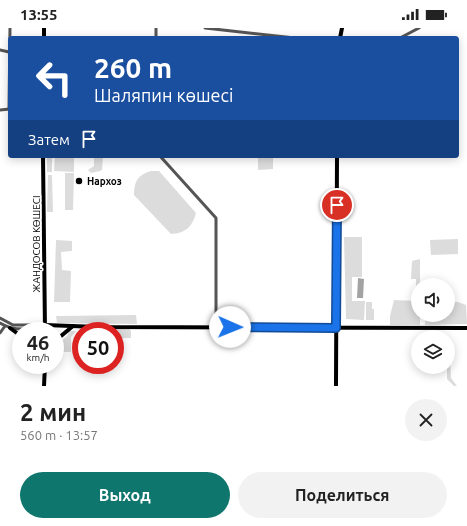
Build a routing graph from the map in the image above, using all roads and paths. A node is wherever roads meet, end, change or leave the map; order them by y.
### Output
1 (205, 28) edge
2 (419, 28) edge
3 (277, 36) edge
4 (404, 36) edge
5 (43, 158) edge
6 (162, 158) edge
7 (337, 158) edge
8 (0, 318) edge
9 (45, 322) edge
10 (0, 323) edge
11 (12, 324) edge
12 (5, 326) junction
13 (124, 326) edge
14 (72, 327) edge
15 (216, 327) junction
16 (10, 328) edge
17 (336, 328) junction
18 (467, 328) edge
19 (0, 332) edge
20 (64, 334) edge
21 (45, 374) edge
22 (44, 386) edge
23 (336, 386) edge

1 - 3 street
2 - 4 street
5 - 9 main road, ЖАНДОСОВ КӨШЕСІ
6 - 15 street
7 - 17 main road
8 - 11 street
10 - 12 street
12 - 16 street
12 - 19 street
13 - 15 main road
14 - 20 main road
15 - 17 main road
17 - 18 main road
17 - 23 main road
21 - 22 main road

